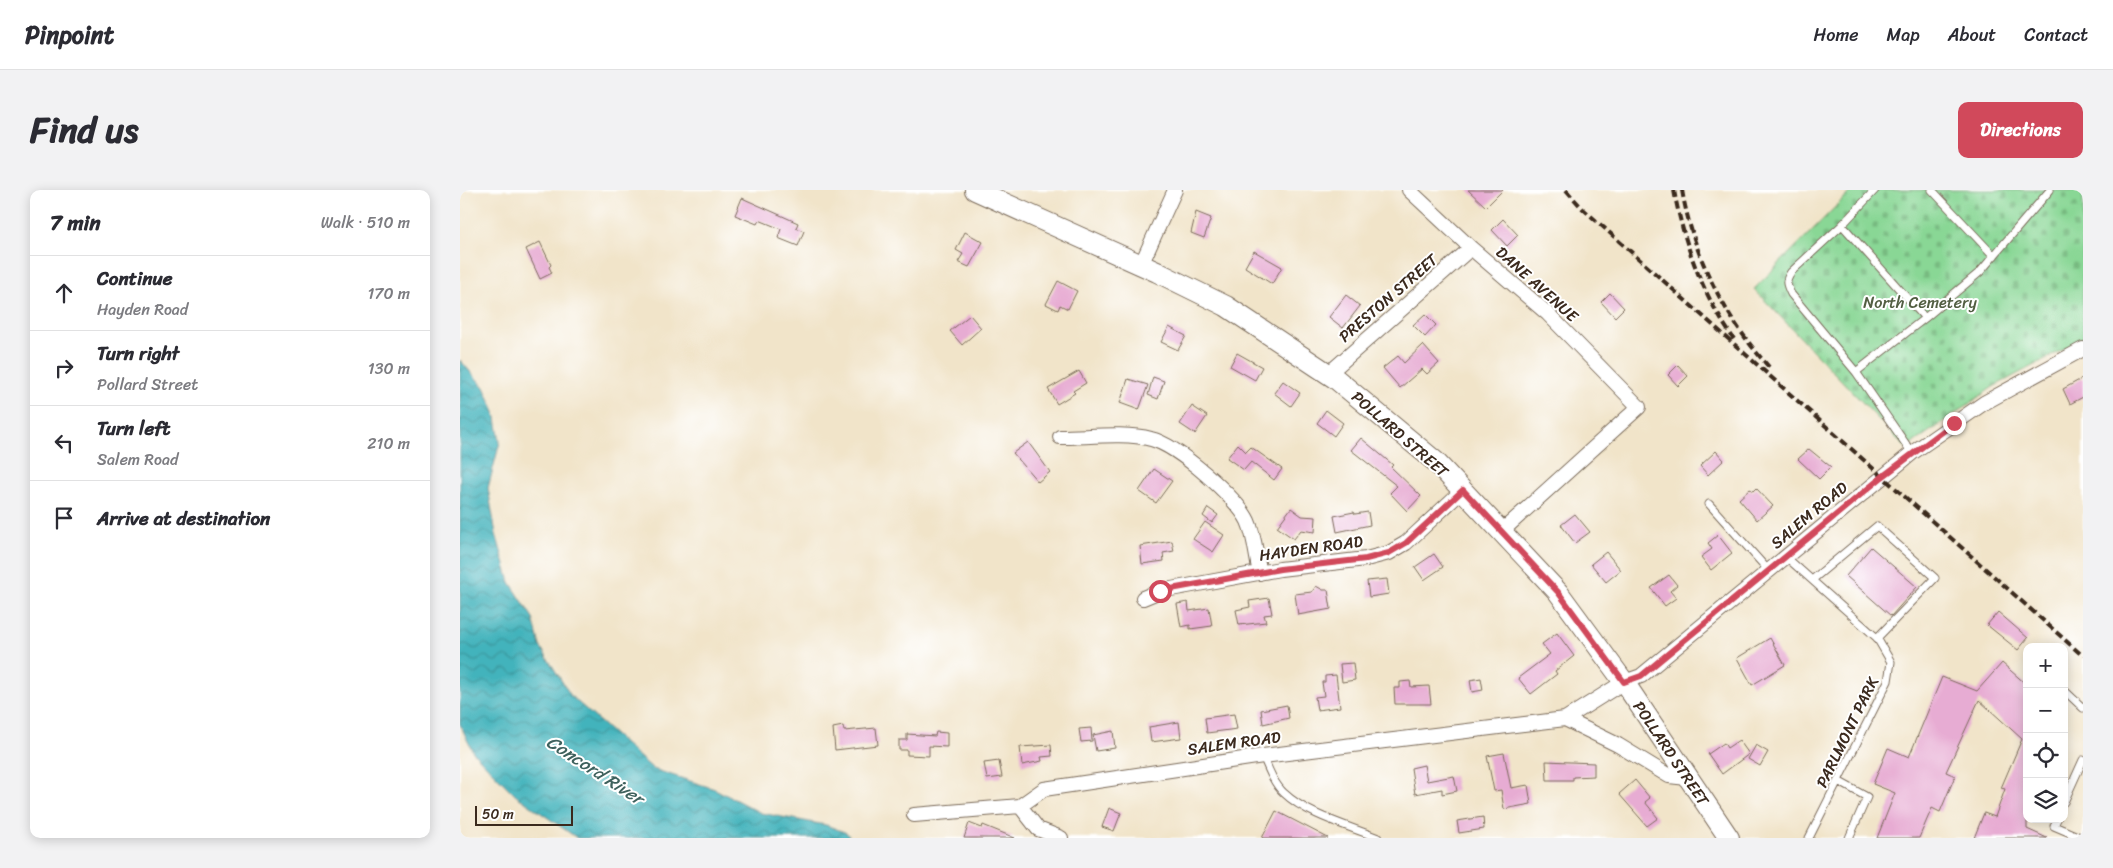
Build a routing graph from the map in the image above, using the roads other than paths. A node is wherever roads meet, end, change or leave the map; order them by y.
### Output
1 (978, 190) edge
2 (1175, 190) edge
3 (1409, 190) edge
4 (1875, 190) edge
5 (1932, 190) edge
6 (2050, 190) edge
7 (1842, 224) junction
8 (1471, 248) junction
9 (1994, 256) junction
10 (1141, 265) junction
11 (1925, 318) junction
12 (2083, 349) edge
13 (1856, 372) junction
14 (1328, 374) junction
15 (1060, 437) dead end
16 (1912, 453) junction
17 (1463, 490) junction
18 (1709, 504) dead end
19 (1502, 531) junction
20 (1786, 557) junction
21 (1769, 571) junction
22 (1260, 573) junction
23 (1812, 580) junction
24 (1143, 598) dead end
25 (1877, 638) junction
26 (1624, 682) junction
27 (2068, 694) edge
28 (2083, 708) edge
29 (1565, 719) junction
30 (1263, 756) junction
31 (2083, 760) edge
32 (1687, 778) junction
33 (1838, 781) junction
34 (2068, 793) edge
35 (1020, 806) junction
36 (914, 816) dead end
37 (2055, 823) edge
38 (1061, 838) edge
39 (1378, 838) edge
40 (1729, 838) edge
41 (1809, 838) edge
42 (1849, 838) edge
43 (2082, 838) edge

1 - 10 main road, POLLARD STREET
2 - 10 street
3 - 8 street, DANE AVENUE
4 - 7 lane
5 - 9 lane
6 - 9 lane
7 - 11 lane
7 - 13 lane
8 - 14 street, PRESTON STREET
8 - 19 street, DANE AVENUE
9 - 11 lane
10 - 14 main road, POLLARD STREET
11 - 13 lane
12 - 16 street, SALEM ROAD
13 - 16 lane
14 - 17 main road, POLLARD STREET
15 - 22 street
16 - 20 street, SALEM ROAD
17 - 19 main road, POLLARD STREET
17 - 22 street, HAYDEN ROAD
18 - 21 lane
19 - 26 main road, POLLARD STREET
20 - 21 street, SALEM ROAD
20 - 23 lane, PARLMONT PARK
21 - 26 street, SALEM ROAD
22 - 24 street, HAYDEN ROAD
23 - 25 lane, PARLMONT PARK
23 - 25 lane
25 - 33 lane, PARLMONT PARK
26 - 29 street, SALEM ROAD
26 - 32 main road, POLLARD STREET
27 - 28 lane
29 - 30 street, SALEM ROAD
29 - 32 street
30 - 35 street, SALEM ROAD
30 - 39 lane
31 - 34 lane
32 - 40 main road, POLLARD STREET
33 - 41 lane, PARLMONT PARK
33 - 42 lane
35 - 36 street, SALEM ROAD
35 - 38 street
37 - 43 lane

